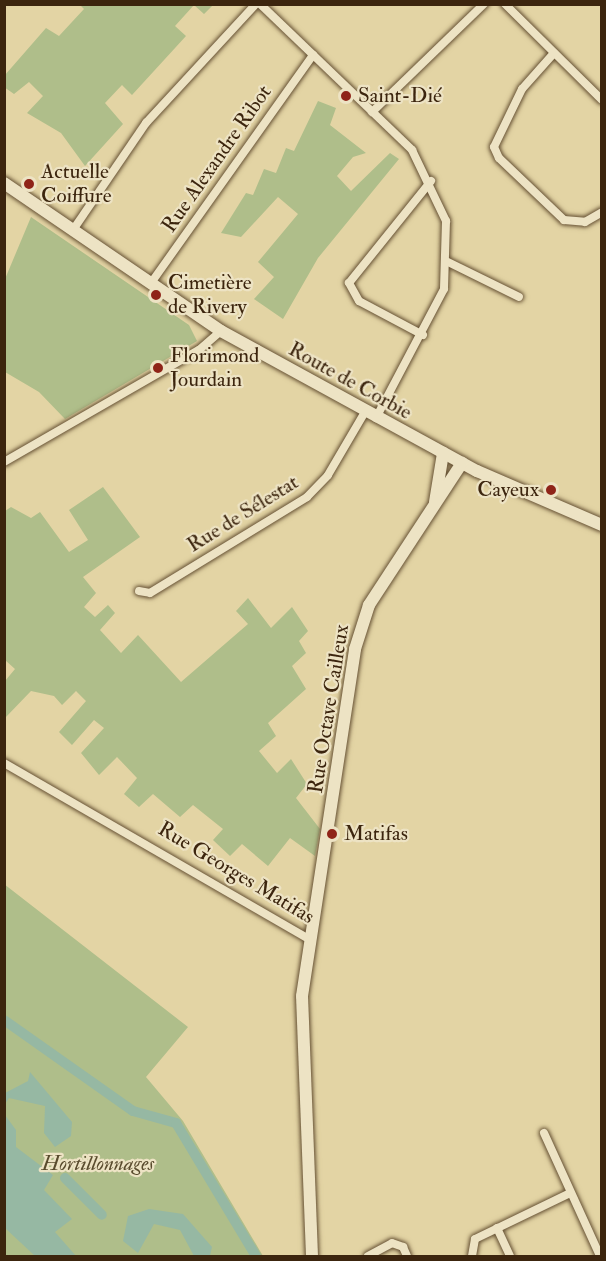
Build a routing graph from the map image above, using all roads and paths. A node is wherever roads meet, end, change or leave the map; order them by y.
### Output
1 (256, 4) edge
2 (260, 4) edge
3 (484, 4) edge
4 (505, 4) edge
5 (554, 53) junction
6 (313, 55) junction
7 (601, 100) edge
8 (372, 112) junction
9 (431, 181) junction
10 (4, 183) edge
11 (602, 212) edge
12 (73, 230) junction
13 (448, 262) junction
14 (151, 284) junction
15 (519, 297) dead end
16 (220, 331) junction
17 (423, 335) junction
18 (365, 412) junction
19 (376, 418) junction
20 (443, 453) junction
21 (4, 462) edge
22 (462, 463) junction
23 (435, 504) junction
24 (602, 525) edge
25 (139, 591) dead end
26 (4, 763) edge
27 (310, 940) junction
28 (544, 1133) dead end
29 (570, 1193) junction
30 (497, 1228) junction
31 (312, 1257) edge
32 (368, 1257) edge
33 (406, 1257) edge
34 (472, 1257) edge
35 (510, 1257) edge
36 (600, 1257) edge

1 - 12 street
2 - 6 street
3 - 8 street
4 - 5 street
5 - 7 street
5 - 11 street
6 - 8 street
6 - 14 street, Rue Alexandre Ribot
8 - 9 street
9 - 13 street
9 - 17 street
10 - 12 street, Route de Corbie
12 - 14 street, Route de Corbie
13 - 15 street
13 - 17 street
14 - 16 street, Route de Corbie
16 - 18 street, Route de Corbie
16 - 21 street
17 - 19 street
18 - 19 street, Route de Corbie
18 - 25 street, Rue de Sélestat
19 - 20 street, Route de Corbie
20 - 22 street, Route de Corbie
20 - 23 street
22 - 23 street, Rue Octave Cailleux
22 - 24 street, Route de Corbie
23 - 27 street, Rue Octave Cailleux
26 - 27 street, Rue Georges Matifas
27 - 31 street, Rue Georges Matifas
28 - 29 street
29 - 30 street
29 - 36 street
30 - 34 street
30 - 35 street
32 - 33 street

